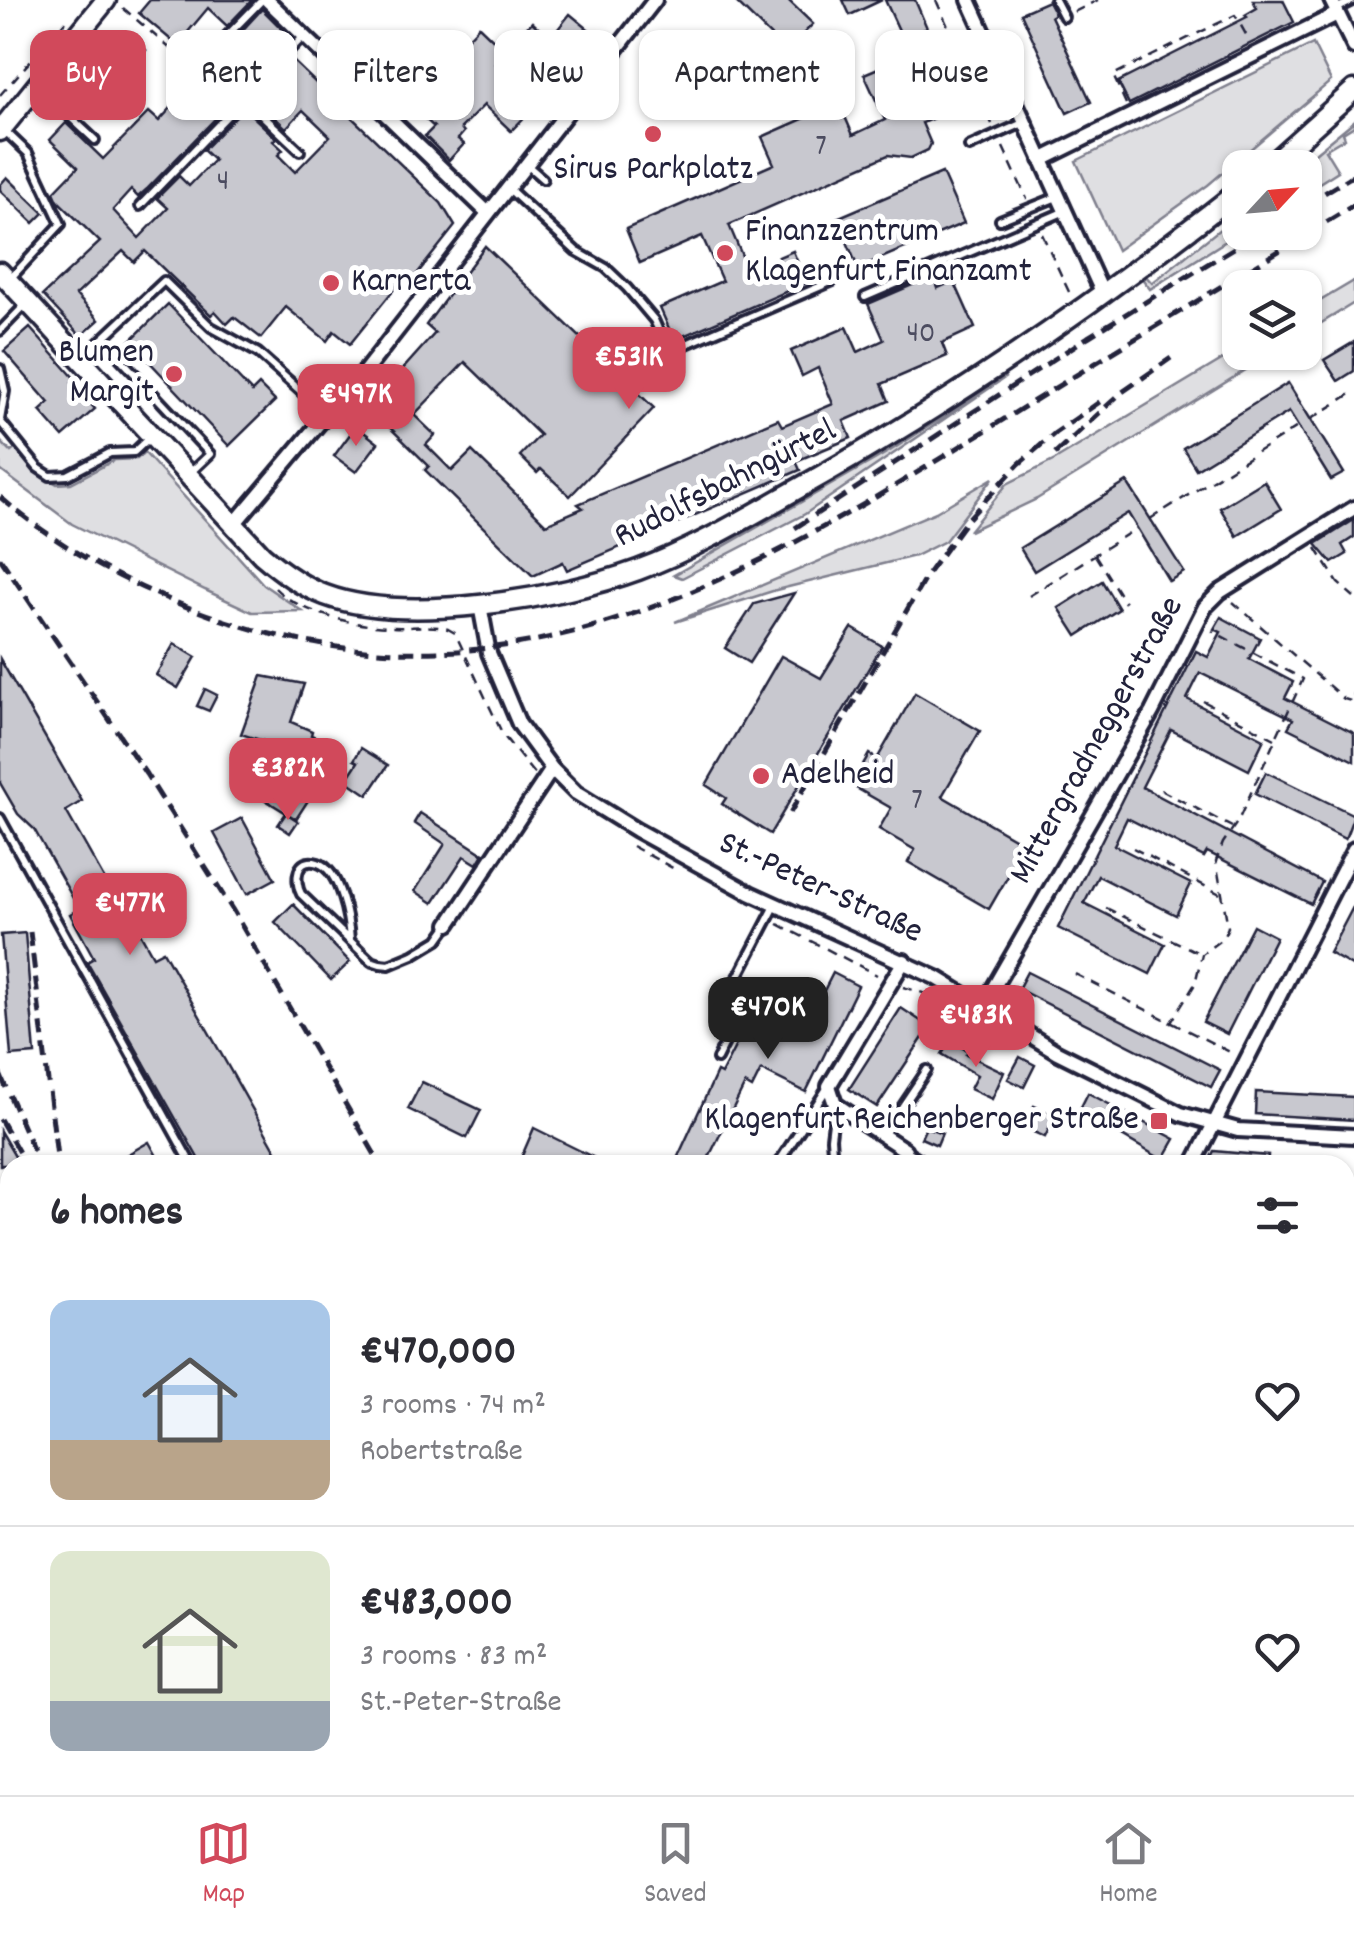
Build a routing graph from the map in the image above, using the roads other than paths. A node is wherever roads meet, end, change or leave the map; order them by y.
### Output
1 (106, 0) edge
2 (264, 0) edge
3 (970, 0) edge
4 (1055, 0) edge
5 (1354, 0) edge
6 (649, 2) edge
7 (1334, 8) edge
8 (1064, 17) road end
9 (82, 30) edge
10 (233, 30) edge
11 (304, 36) junction
12 (297, 43) edge
13 (1354, 47) edge
14 (1354, 90) edge
15 (30, 94) edge
16 (74, 120) edge
17 (223, 120) edge
18 (267, 120) edge
19 (1024, 122) junction
20 (1, 129) edge
21 (95, 140) dead end
22 (969, 147) dead end
23 (1287, 150) edge
24 (300, 151) dead end
25 (1042, 160) junction
26 (526, 164) junction
27 (543, 179) dead end
28 (508, 188) junction
29 (1058, 196) junction
30 (1222, 204) edge
31 (140, 206) dead end
32 (1064, 211) junction
33 (488, 213) junction
34 (1000, 220) dead end
35 (3, 279) edge
36 (833, 281) dead end
37 (1103, 294) junction
38 (865, 297) dead end
39 (28, 302) junction
40 (0, 331) edge
41 (102, 339) junction
42 (81, 359) junction
43 (0, 370) edge
44 (326, 414) junction
45 (0, 421) edge
46 (152, 435) junction
47 (189, 474) junction
48 (1354, 508) edge
49 (235, 524) junction
50 (480, 605) junction
51 (552, 769) junction
52 (0, 818) edge
53 (1354, 849) edge
54 (1348, 880) edge
55 (775, 905) junction
56 (449, 924) joint
57 (350, 941) junction
58 (904, 961) junction
59 (983, 1006) junction
60 (717, 1059) dead end
61 (928, 1070) dead end
62 (829, 1086) junction
63 (835, 1104) junction
64 (1214, 1125) junction
65 (883, 1136) junction
66 (1354, 1136) edge
67 (906, 1150) joint
68 (186, 1155) edge
69 (784, 1155) edge
70 (833, 1155) edge
71 (914, 1155) edge
72 (1198, 1155) edge

1 - 9 street
2 - 10 lane
2 - 11 street
3 - 19 street
4 - 8 lane
5 - 7 lane
6 - 26 street
7 - 13 street
7 - 25 street
11 - 12 lane
11 - 33 street
14 - 23 street
15 - 20 street
16 - 21 lane
17 - 31 lane
18 - 24 lane
19 - 22 lane
19 - 25 street
20 - 35 lane
25 - 29 street
26 - 27 lane
26 - 28 street
28 - 33 street
28 - 36 lane
29 - 32 street
29 - 34 lane
30 - 37 street, Rudolfsbahngürtel
32 - 37 street
32 - 38 lane
33 - 44 street
35 - 39 street, Rudolfsbahngürtel
37 - 50 street, Rudolfsbahngürtel
39 - 40 lane
39 - 42 street, Rudolfsbahngürtel
41 - 42 lane
41 - 44 lane
41 - 47 lane
42 - 46 street, Rudolfsbahngürtel
43 - 45 lane
44 - 49 street
45 - 46 lane
46 - 47 street, Rudolfsbahngürtel
47 - 49 street, Rudolfsbahngürtel
48 - 59 street, Mittergradneggerstraße
49 - 50 street, Rudolfsbahngürtel
50 - 51 street, St.-Peter-Straße
51 - 55 street, St.-Peter-Straße
51 - 56 street
52 - 68 lane
53 - 54 street
54 - 64 street
55 - 58 street, St.-Peter-Straße
55 - 60 lane
56 - 57 lane
57 - 57 lane
58 - 59 street, St.-Peter-Straße
58 - 62 street
59 - 64 street, St.-Peter-Straße
61 - 65 lane
62 - 63 street
62 - 69 lane
63 - 65 street
63 - 70 lane
64 - 66 street, St.-Peter-Straße
64 - 72 street
65 - 67 street
67 - 71 lane

